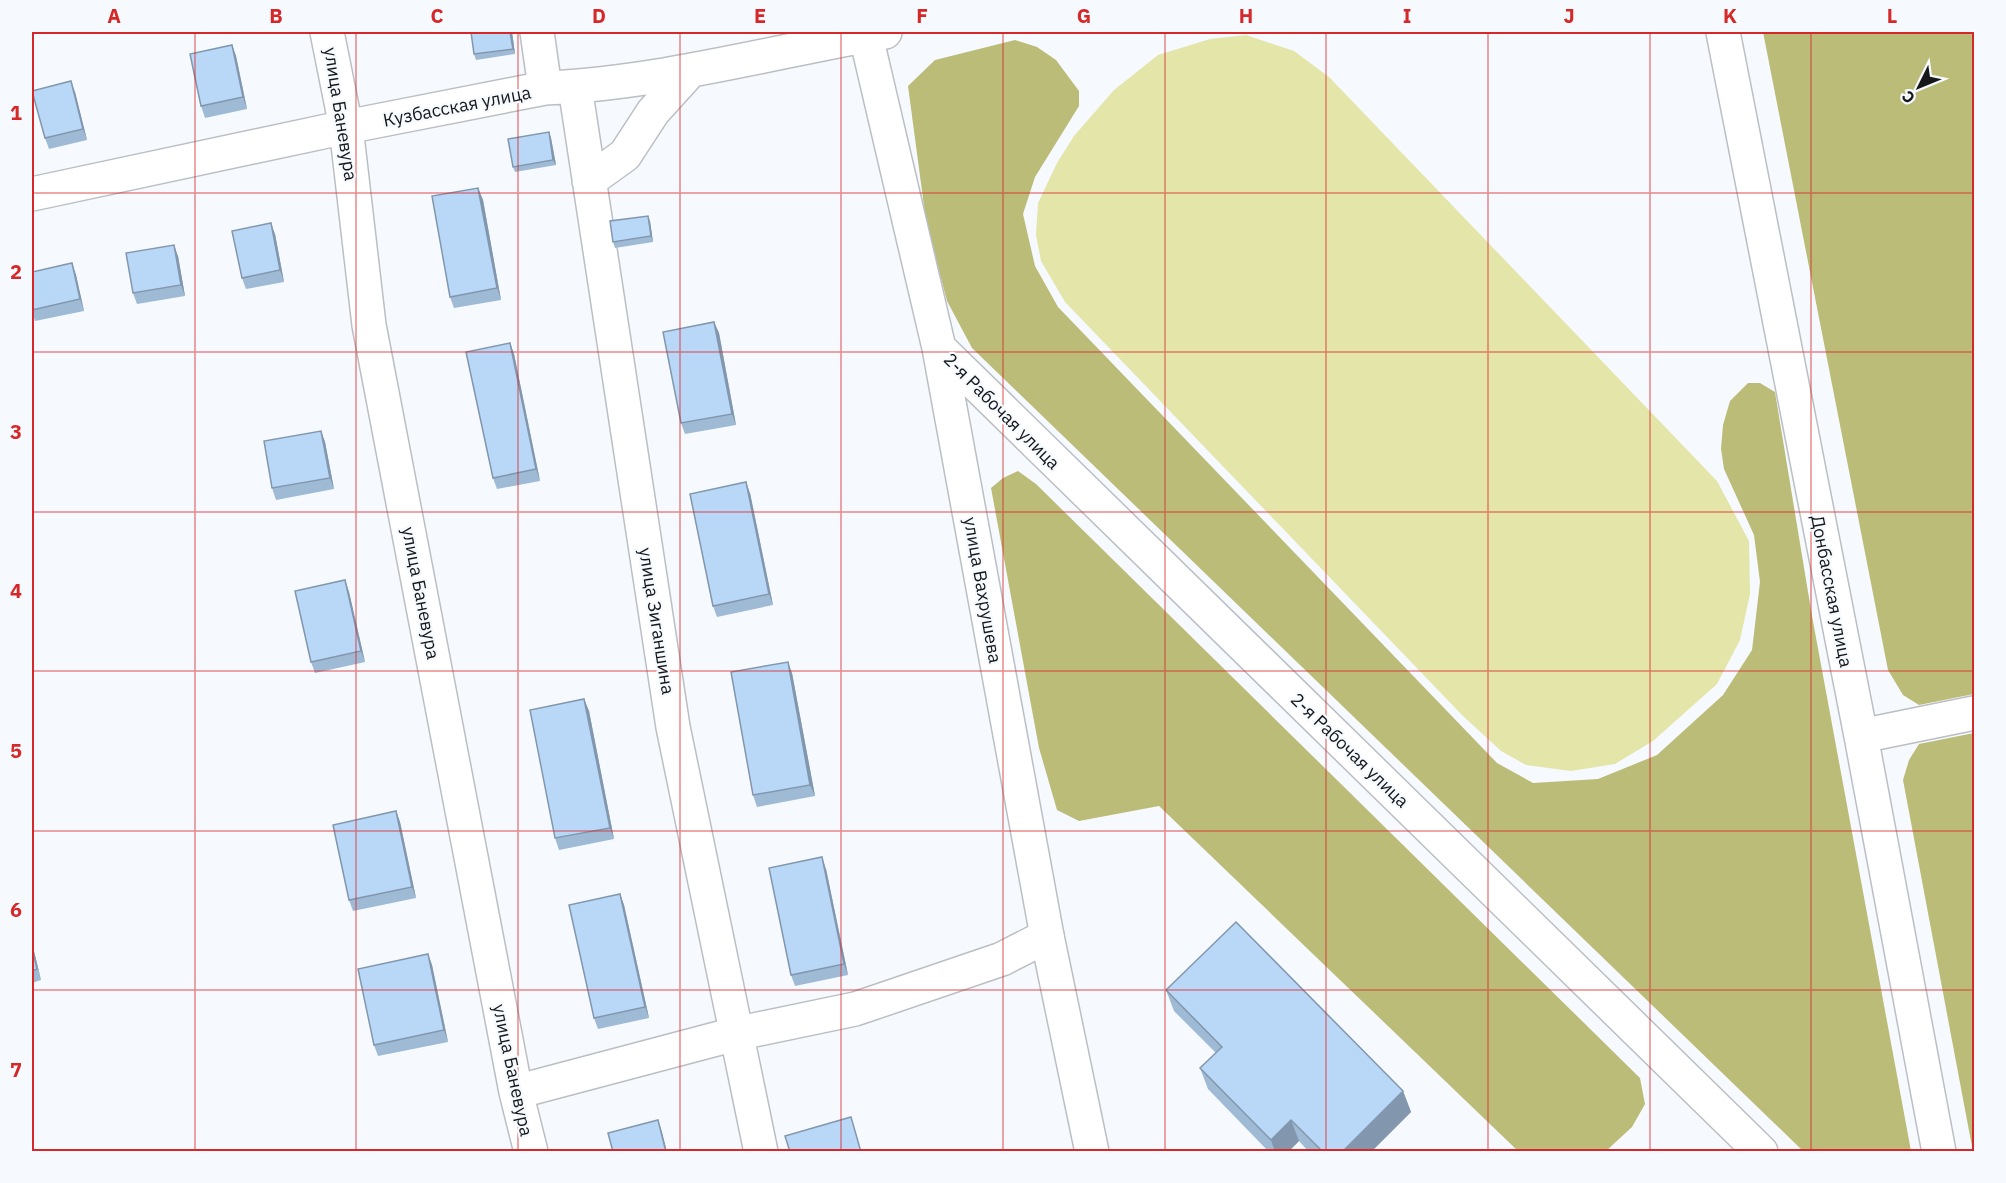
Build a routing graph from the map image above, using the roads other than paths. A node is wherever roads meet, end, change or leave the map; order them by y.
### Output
1 (327, 32) edge
2 (537, 32) edge
3 (1723, 32) edge
4 (872, 33) edge
5 (691, 70) junction
6 (560, 88) junction
7 (346, 127) junction
8 (589, 181) junction
9 (32, 194) edge
10 (939, 348) junction
11 (1974, 714) edge
12 (1861, 736) junction
13 (1047, 936) junction
14 (735, 1034) junction
15 (516, 1092) junction
16 (531, 1152) edge
17 (761, 1152) edge
18 (1092, 1152) edge
19 (1761, 1152) edge
20 (1939, 1152) edge

1 - 7 main road, улица Баневура
2 - 6 main road, улица Зиганшина
3 - 12 main road, Донбасская улица
4 - 5 main road, Кузбасская улица
4 - 10 main road, улица Вахрушева
5 - 6 main road, Кузбасская улица
5 - 8 main road
6 - 7 main road, Кузбасская улица
6 - 8 main road, улица Зиганшина
7 - 9 main road, Кузбасская улица
7 - 15 main road, улица Баневура
8 - 14 main road, улица Зиганшина
10 - 13 main road, улица Вахрушева
10 - 19 main road, 2-я Рабочая улица
11 - 12 main road
12 - 20 main road, Донбасская улица
13 - 14 main road
13 - 18 main road, улица Вахрушева
14 - 15 main road
14 - 17 main road, улица Зиганшина
15 - 16 main road, улица Баневура

